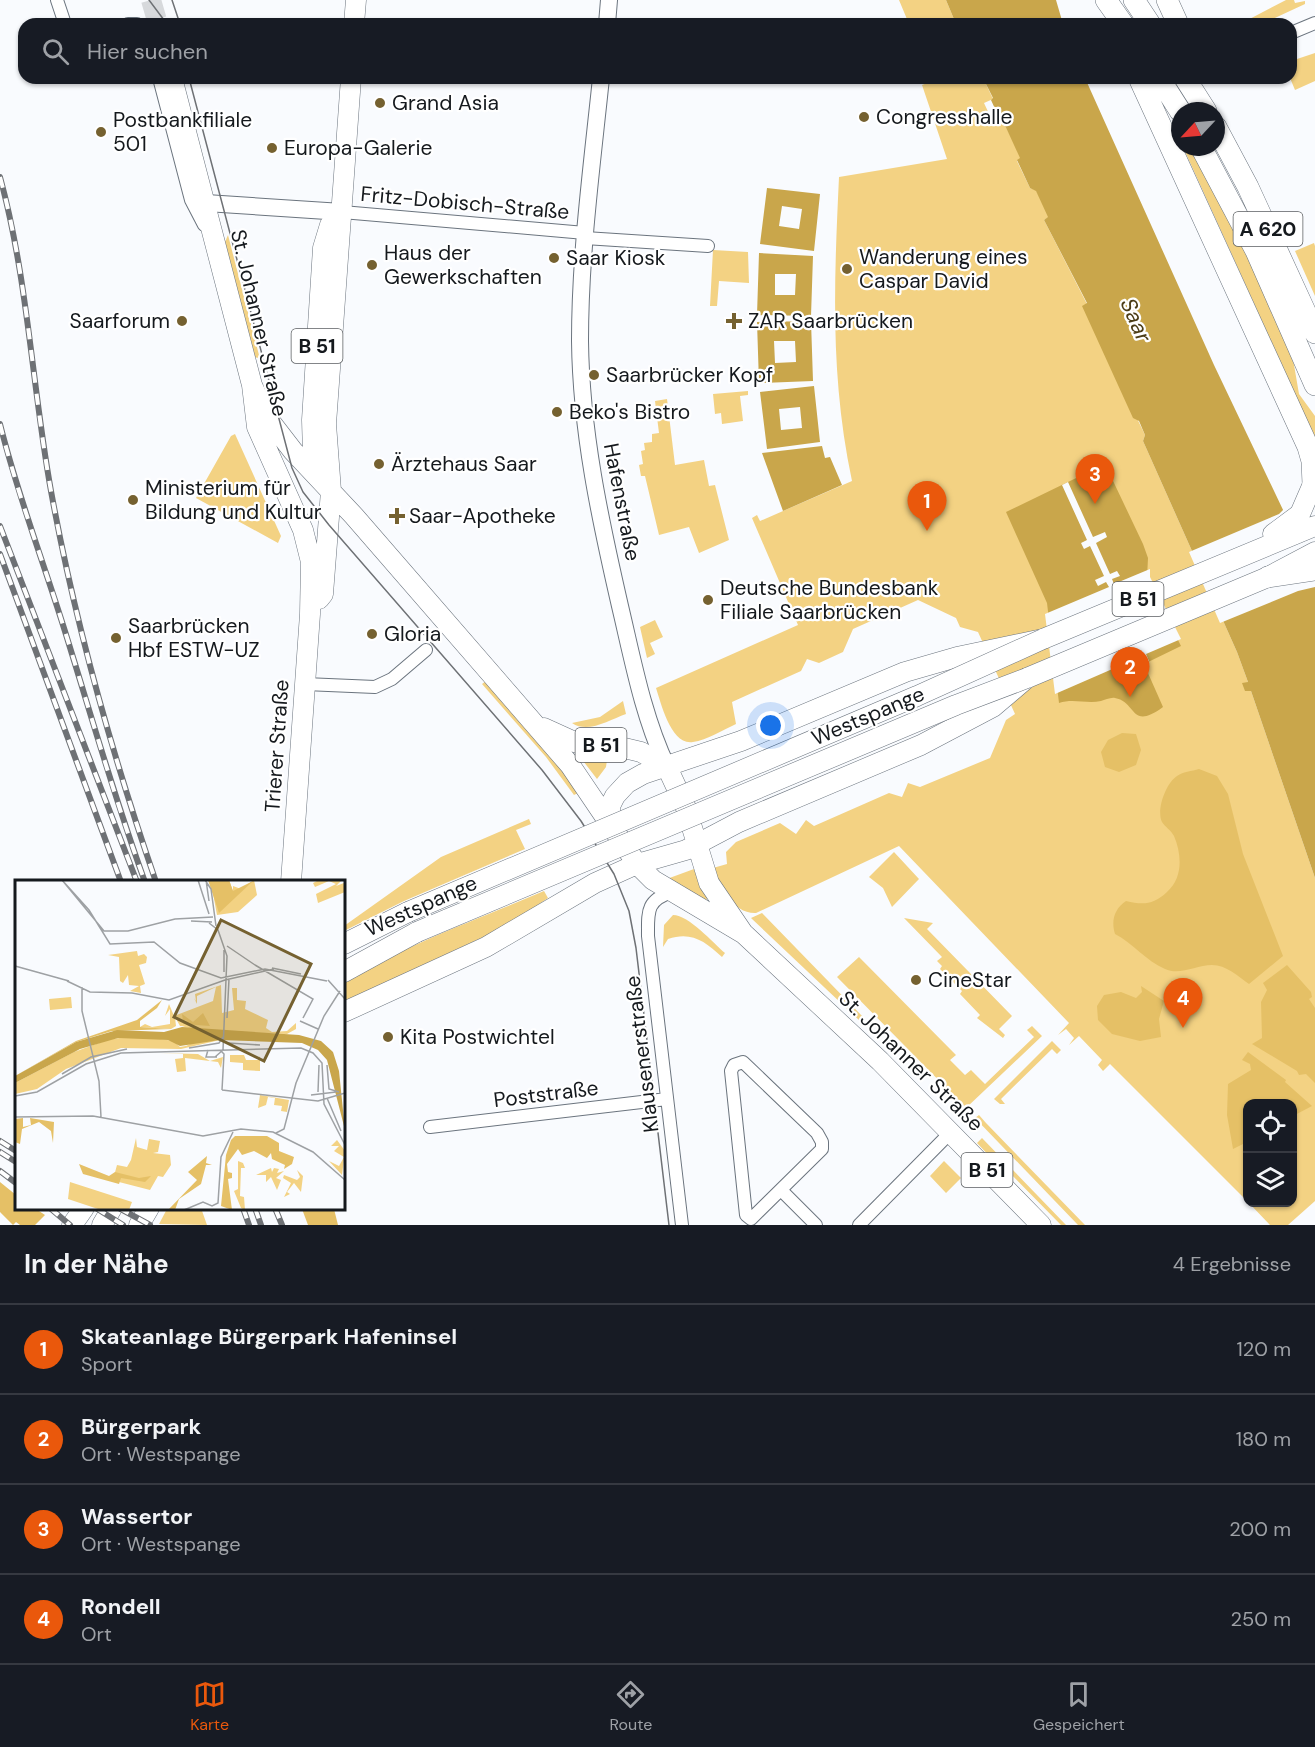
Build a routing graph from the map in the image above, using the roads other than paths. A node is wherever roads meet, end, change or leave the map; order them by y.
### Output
1 (57, 0) edge
2 (356, 0) edge
3 (609, 0) edge
4 (1098, 0) edge
5 (1106, 0) edge
6 (1134, 0) edge
7 (1167, 0) edge
8 (63, 18) edge
9 (354, 18) edge
10 (608, 18) edge
11 (1107, 18) edge
12 (1119, 18) edge
13 (1146, 18) edge
14 (1175, 18) edge
15 (1315, 23) edge
16 (1297, 30) edge
17 (161, 84) edge
18 (174, 84) edge
19 (351, 84) edge
20 (600, 84) edge
21 (1142, 84) edge
22 (1163, 84) edge
23 (1189, 84) edge
24 (1201, 84) edge
25 (1174, 102) edge
26 (1202, 102) edge
27 (1206, 102) edge
28 (1225, 144) edge
29 (1206, 156) edge
30 (206, 203) junction
31 (342, 212) junction
32 (585, 236) junction
33 (708, 246) dead end
34 (218, 250) junction
35 (1315, 333) edge
36 (252, 385) junction
37 (1315, 386) edge
38 (326, 424) junction
39 (312, 444) junction
40 (328, 458) junction
41 (1313, 484) joint
42 (327, 486) junction
43 (346, 507) junction
44 (1315, 526) edge
45 (306, 538) joint
46 (1315, 552) edge
47 (1232, 560) junction
48 (1315, 570) edge
49 (1268, 577) junction
50 (310, 614) junction
51 (1043, 639) junction
52 (426, 650) dead end
53 (1027, 678) junction
54 (305, 684) junction
55 (534, 722) junction
56 (666, 767) junction
57 (610, 824) junction
58 (294, 836) junction
59 (698, 845) junction
60 (637, 864) junction
61 (291, 880) edge
62 (304, 880) edge
63 (672, 892) junction
64 (744, 934) junction
65 (345, 944) edge
66 (345, 971) edge
67 (345, 1012) edge
68 (667, 1099) junction
69 (430, 1127) dead end
70 (951, 1132) junction
71 (781, 1190) junction
72 (83, 1210) edge
73 (84, 1210) edge
74 (111, 1210) edge
75 (124, 1210) edge
76 (148, 1210) edge
77 (72, 1225) edge
78 (77, 1225) edge
79 (102, 1225) edge
80 (116, 1225) edge
81 (139, 1225) edge
82 (682, 1225) edge
83 (816, 1225) edge
84 (859, 1225) edge
85 (1041, 1225) edge

1 - 8 street
2 - 9 main road
3 - 10 street
4 - 11 highway
5 - 12 highway
6 - 13 highway
7 - 14 highway
15 - 16 street
17 - 34 street
18 - 30 main road, St. Johanner Straße / B 51
19 - 31 main road, Trierer Straße / B 51
20 - 32 street, Hafenstraße
21 - 41 highway
22 - 25 highway
23 - 26 highway
24 - 27 highway
28 - 35 highway, A 620
29 - 37 highway, A 620
30 - 31 street
30 - 34 main road, St. Johanner Straße / B 51
31 - 32 street, Fritz-Dobisch-Straße
31 - 38 main road, Trierer Straße / B 51
31 - 39 main road, Trierer Straße / B 51
32 - 33 street
32 - 56 street, Hafenstraße
34 - 36 main road, St. Johanner Straße / B 51
36 - 39 main road
36 - 42 main road, B 51
36 - 45 main road, St. Johanner Straße
38 - 39 main road
38 - 40 main road, Trierer Straße / B 51
39 - 42 main road, Trierer Straße / B 51
40 - 42 main road, Trierer Straße
40 - 43 main road, St. Johanner Straße / B 51
41 - 47 main road
42 - 43 main road, St. Johanner Straße / B 51
42 - 50 main road, Trierer Straße
43 - 55 main road, St. Johanner Straße / B 51
44 - 47 main road, Westspange / B 51
45 - 50 main road, Trierer Straße
46 - 49 main road, Westspange / B 51
47 - 51 main road, Westspange / B 51
48 - 49 highway
49 - 53 main road, Westspange / B 51
50 - 54 main road, Trierer Straße
51 - 56 main road, bridge
51 - 65 main road, Westspange, bridge
52 - 54 street
53 - 59 main road
53 - 66 main road, Westspange, bridge
54 - 58 main road, Trierer Straße
55 - 56 main road, St. Johanner Straße / B 51
55 - 57 main road, St. Johanner Straße / B 51
56 - 57 main road
56 - 59 main road, St. Johanner Straße / B 51
57 - 60 main road, St. Johanner Straße / B 51
58 - 61 main road, Trierer Straße
58 - 62 main road
59 - 60 main road
59 - 64 main road, St. Johanner Straße / B 51
60 - 63 main road, St. Johanner Straße / B 51
60 - 67 main road
63 - 64 main road, St. Johanner Straße / B 51
63 - 68 street, Klausenerstraße
64 - 70 main road, St. Johanner Straße / B 51
68 - 69 street, Poststraße
68 - 82 street, Klausenerstraße
70 - 84 street
70 - 85 main road, St. Johanner Straße / B 51
71 - 71 street
71 - 83 street
72 - 77 main road
73 - 78 main road
74 - 79 main road
75 - 80 main road
76 - 81 main road

